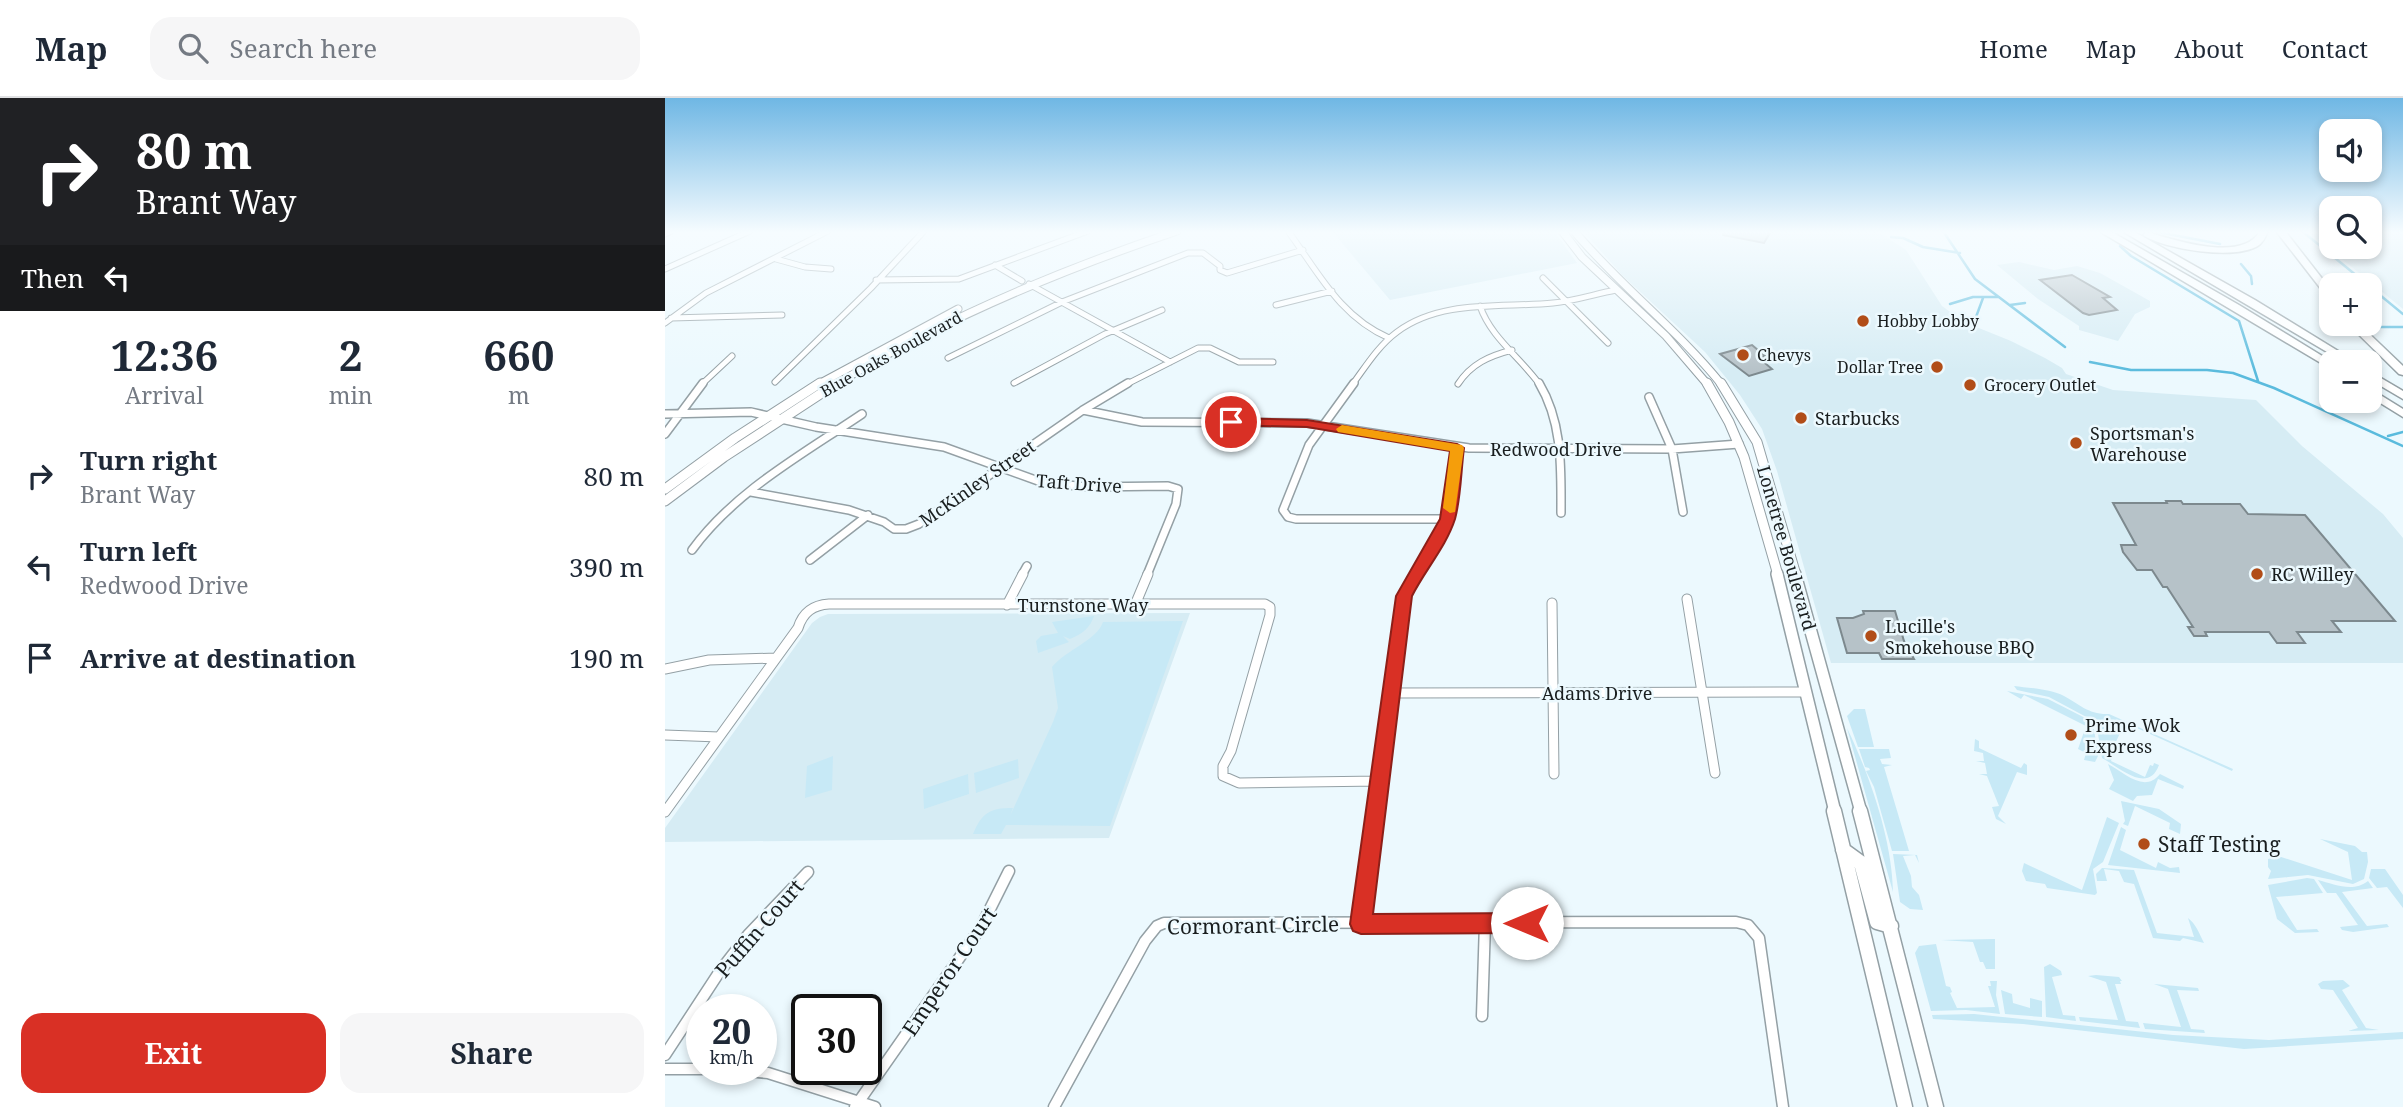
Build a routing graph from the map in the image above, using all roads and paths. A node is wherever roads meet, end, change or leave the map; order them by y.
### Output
1 (737, 278) edge
2 (958, 278) edge
3 (1019, 278) edge
4 (1036, 278) edge
5 (1038, 278) edge
6 (1125, 278) edge
7 (1322, 278) edge
8 (1543, 278) dead end
9 (1604, 278) edge
10 (1617, 278) edge
11 (2186, 278) edge
12 (2212, 278) edge
13 (876, 280) joint
14 (1026, 282) junction
15 (1627, 287) junction
16 (1616, 290) junction
17 (1332, 292) junction
18 (1062, 302) junction
19 (1567, 302) junction
20 (1276, 305) dead end
21 (1480, 306) junction
22 (1162, 310) dead end
23 (782, 315) dead end
24 (667, 319) edge
25 (1113, 330) junction
26 (2366, 336) edge
27 (1389, 338) junction
28 (1608, 343) dead end
29 (1512, 350) junction
30 (2331, 350) edge
31 (732, 356) dead end
32 (948, 358) dead end
33 (2319, 358) edge
34 (1170, 362) junction
35 (1273, 362) dead end
36 (2403, 372) edge
37 (2382, 382) edge
38 (775, 383) dead end
39 (1014, 383) dead end
40 (1458, 384) dead end
41 (2403, 396) edge
42 (1649, 397) dead end
43 (2382, 400) edge
44 (1083, 410) junction
45 (682, 412) junction
46 (665, 414) edge
47 (862, 414) dead end
48 (2403, 414) edge
49 (769, 416) junction
50 (780, 418) junction
51 (1322, 425) junction
52 (837, 430) junction
53 (665, 434) edge
54 (1757, 442) junction
55 (1739, 444) junction
56 (1457, 448) junction
57 (1559, 449) junction
58 (1672, 449) junction
59 (999, 468) junction
60 (665, 489) edge
61 (751, 492) junction
62 (665, 501) edge
63 (1683, 512) dead end
64 (1562, 513) dead end
65 (868, 515) junction
66 (1447, 519) junction
67 (692, 550) dead end
68 (810, 560) dead end
69 (1027, 566) dead end
70 (1687, 599) dead end
71 (1552, 603) dead end
72 (1007, 605) junction
73 (1135, 605) junction
74 (776, 658) junction
75 (665, 669) edge
76 (1702, 692) junction
77 (1804, 692) junction
78 (1390, 693) junction
79 (1553, 693) junction
80 (1828, 693) junction
81 (665, 735) edge
82 (719, 737) junction
83 (1715, 773) dead end
84 (1554, 774) dead end
85 (1380, 781) junction
86 (665, 812) edge
87 (1843, 850) junction
88 (1009, 871) dead end
89 (808, 872) dead end
90 (1485, 923) junction
91 (1361, 924) junction
92 (1891, 926) junction
93 (1482, 1016) dead end
94 (665, 1055) edge
95 (665, 1069) edge
96 (686, 1069) edge
97 (777, 1076) edge
98 (857, 1104) edge
99 (875, 1107) edge
100 (1054, 1107) edge
101 (1783, 1107) edge
102 (1905, 1107) edge
103 (1936, 1107) edge

1 - 24 street
2 - 13 street
3 - 14 street
4 - 14 main road, Blue Oaks Boulevard
5 - 14 main road, Blue Oaks Boulevard
6 - 18 street
7 - 17 street
8 - 19 street
9 - 16 main road, Lonetree Boulevard
10 - 15 main road, Lonetree Boulevard
11 - 33 highway
12 - 30 highway
13 - 38 street
14 - 18 street
14 - 49 main road, Blue Oaks Boulevard
14 - 50 main road, Blue Oaks Boulevard
15 - 16 main road
15 - 54 main road, Lonetree Boulevard
16 - 19 street
16 - 55 main road, Lonetree Boulevard
17 - 20 street
17 - 27 street
18 - 25 street
18 - 32 street
19 - 21 street
19 - 28 street
21 - 27 street
21 - 29 street
22 - 25 street
23 - 24 street
25 - 34 street
25 - 39 street
26 - 36 highway
27 - 51 street
29 - 40 street
29 - 57 street
31 - 45 street
34 - 35 street, McKinley Street
34 - 44 street, McKinley Street
37 - 41 highway
42 - 58 street
43 - 48 highway
44 - 51 street, Redwood Drive
44 - 59 street, McKinley Street
45 - 46 street, Taft Drive
45 - 49 street, Taft Drive
45 - 53 street
47 - 52 street
49 - 50 street, Taft Drive
49 - 60 main road, Blue Oaks Boulevard
50 - 52 street, Taft Drive
50 - 62 main road, Blue Oaks Boulevard
51 - 56 street, Redwood Drive
51 - 66 street
52 - 59 street, Taft Drive
52 - 61 street
54 - 55 main road
54 - 80 main road, Lonetree Boulevard
55 - 58 street, Redwood Drive
55 - 77 main road, Lonetree Boulevard
56 - 57 street, Redwood Drive
56 - 66 street
57 - 58 street, Redwood Drive
57 - 64 street
58 - 63 street
59 - 65 street, McKinley Street
59 - 73 street, Taft Drive
61 - 65 street, McKinley Street
61 - 67 street
65 - 68 street
66 - 78 street
69 - 72 street
70 - 76 street
71 - 79 street
72 - 73 street, Turnstone Way
72 - 74 street, Turnstone Way
73 - 85 street, Turnstone Way
74 - 75 street
74 - 82 street, Turnstone Way
76 - 77 street, Adams Drive
76 - 79 street, Adams Drive
76 - 83 street
77 - 80 main road
77 - 87 main road, Lonetree Boulevard
78 - 79 street, Adams Drive
78 - 85 street
79 - 84 street
80 - 92 main road, Lonetree Boulevard
81 - 82 street
82 - 86 street, Turnstone Way
85 - 91 street
87 - 92 main road, Lonetree Boulevard
87 - 102 main road, Lonetree Boulevard
88 - 98 street, Emperor Court
89 - 94 street, Puffin Court
90 - 91 street, Cormorant Circle
90 - 93 street
90 - 101 street, Cormorant Circle
91 - 100 street, Cormorant Circle
92 - 103 main road, Lonetree Boulevard
95 - 96 street
97 - 98 street
98 - 99 street

